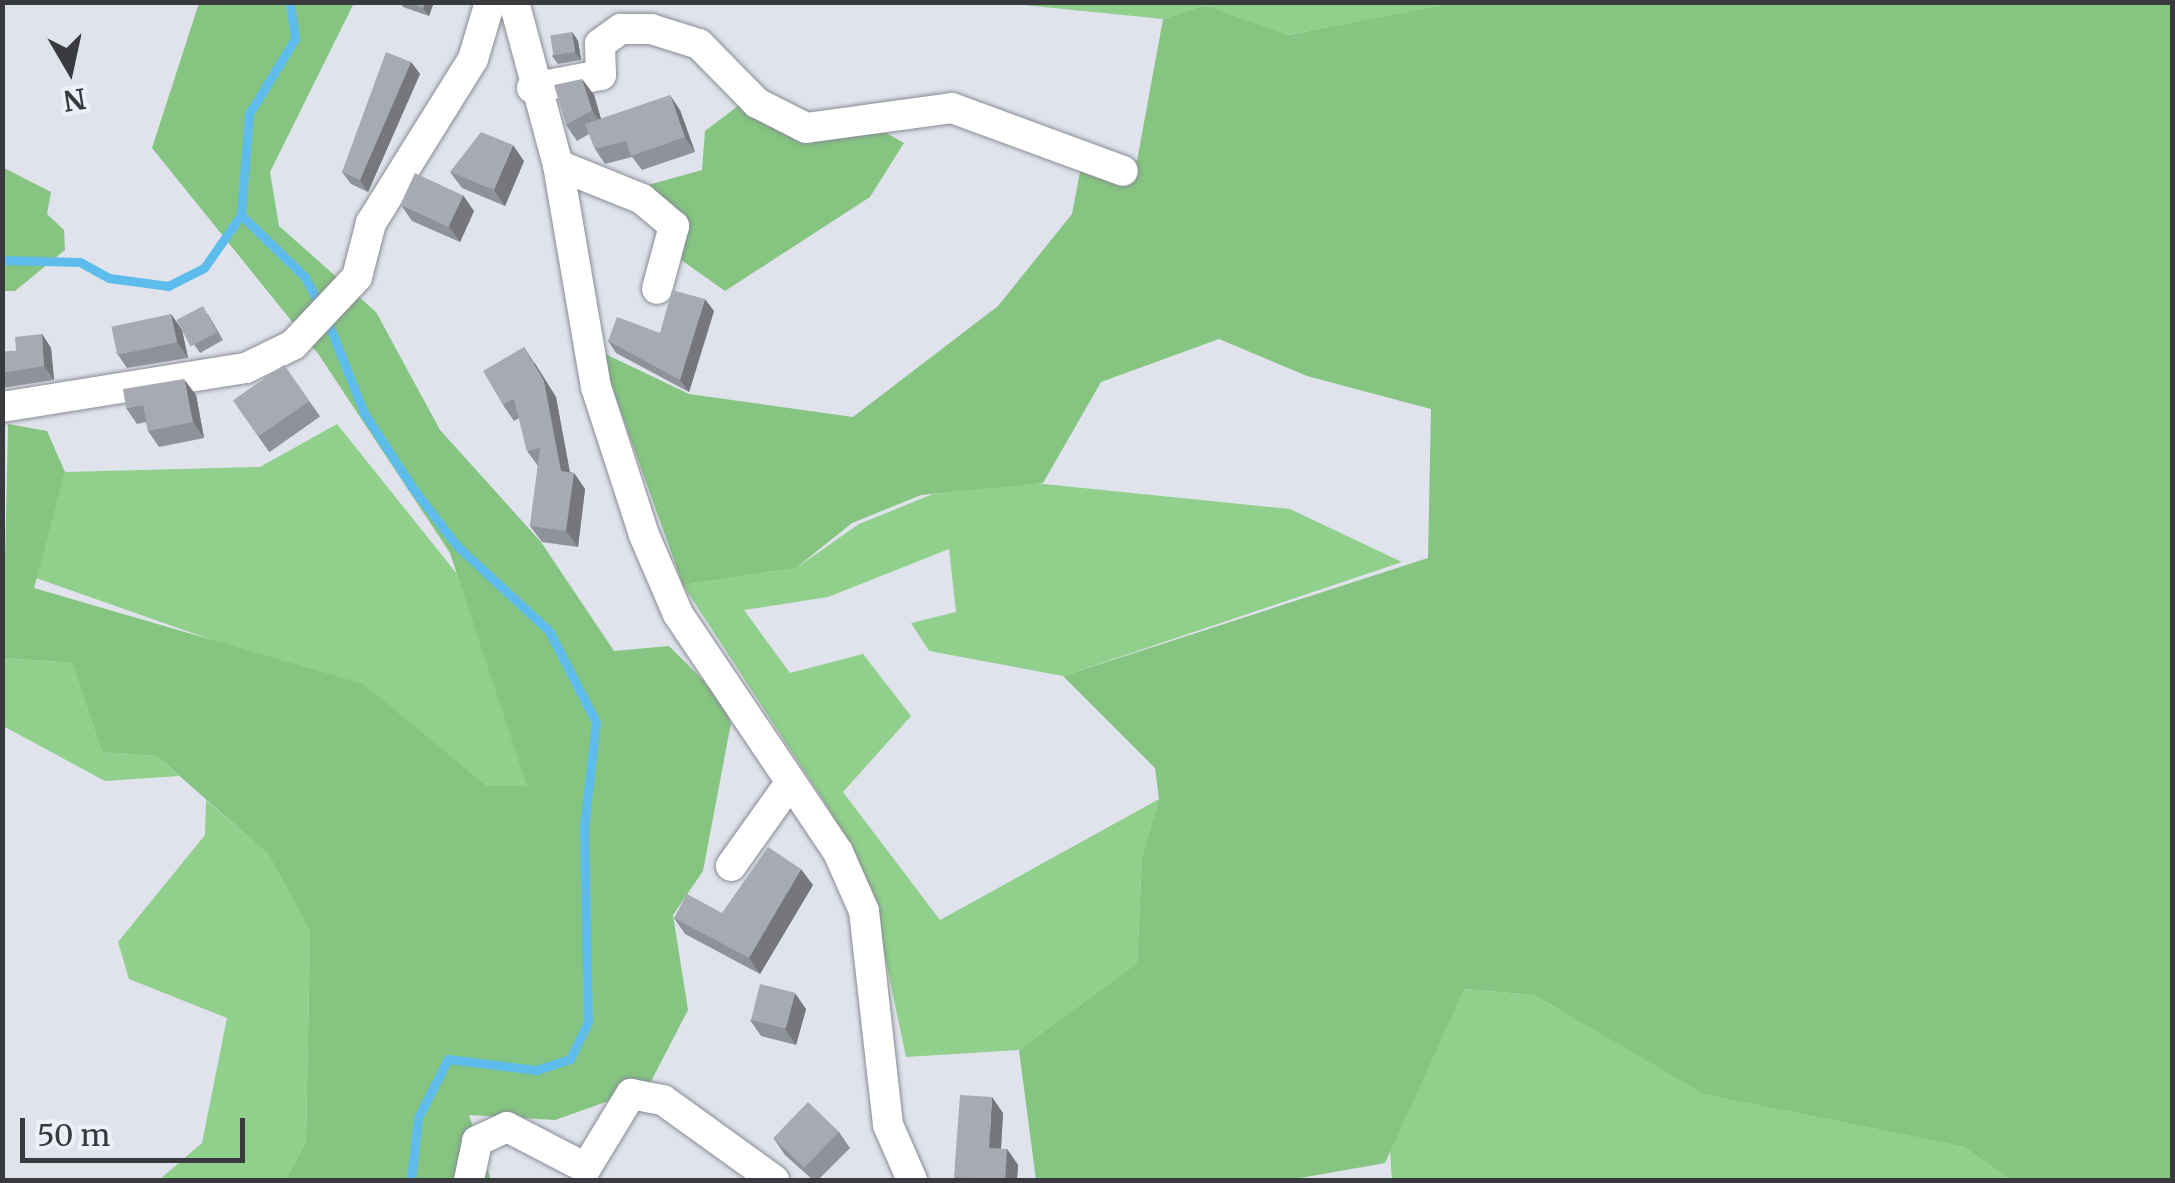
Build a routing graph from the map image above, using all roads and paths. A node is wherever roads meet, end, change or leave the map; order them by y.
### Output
1 (490, 2) edge
2 (514, 2) edge
3 (532, 88) junction
4 (558, 165) junction
5 (1123, 171) dead end
6 (657, 289) dead end
7 (2, 407) edge
8 (790, 783) junction
9 (730, 866) dead end
10 (468, 1180) edge
11 (774, 1180) edge
12 (912, 1180) edge

1 - 7 street
2 - 3 street
3 - 4 street
3 - 5 street
4 - 6 street
4 - 8 street
8 - 9 street
8 - 12 street
10 - 11 street

